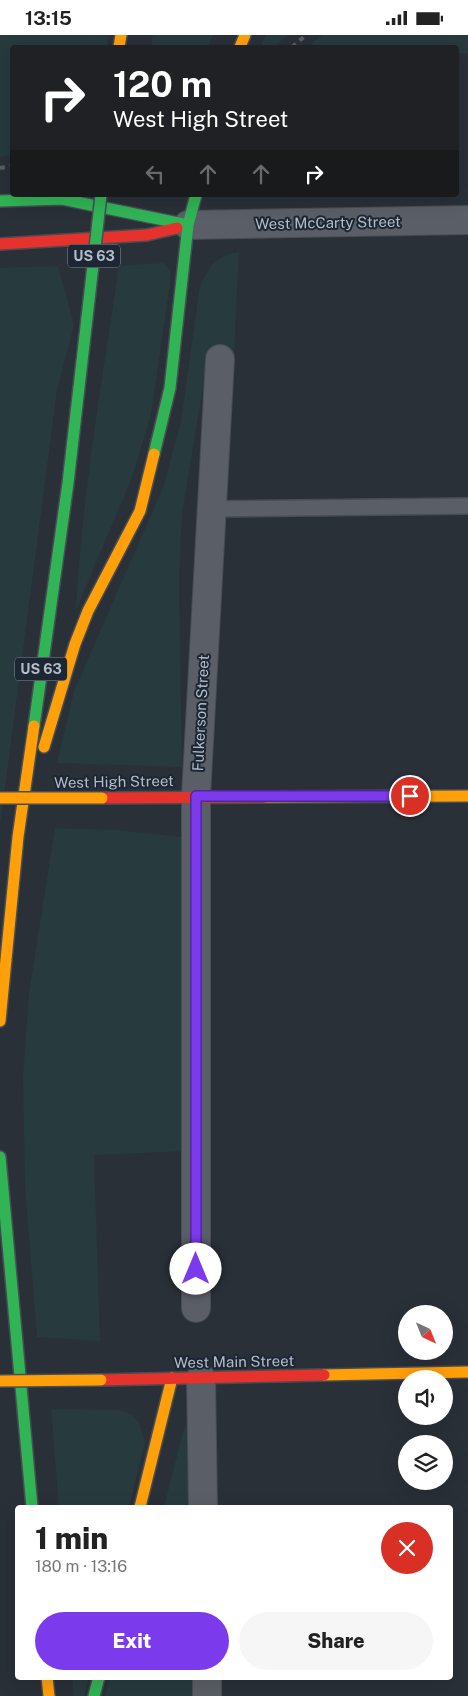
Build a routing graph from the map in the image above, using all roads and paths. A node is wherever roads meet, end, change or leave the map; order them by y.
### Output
1 (101, 197) edge
2 (195, 197) edge
3 (0, 201) edge
4 (468, 220) edge
5 (188, 225) junction
6 (0, 244) edge
7 (220, 359) dead end
8 (468, 506) edge
9 (212, 509) junction
10 (196, 796) junction
11 (468, 796) edge
12 (0, 799) edge
13 (18, 837) junction
14 (0, 1021) edge
15 (0, 1157) edge
16 (196, 1308) dead end
17 (468, 1372) edge
18 (201, 1377) junction
19 (172, 1378) junction
20 (0, 1381) edge
21 (32, 1505) edge
22 (140, 1505) edge
23 (203, 1505) edge
24 (47, 1680) edge
25 (98, 1680) edge
26 (207, 1680) edge
27 (49, 1696) edge
28 (94, 1696) edge
29 (207, 1696) edge

1 - 13 main road, US 63, bridge
2 - 5 main road
3 - 5 main road, West McCarty Street
4 - 5 street, West McCarty Street
5 - 6 main road, West McCarty Street
5 - 13 main road
7 - 9 street, Fulkerson Street
8 - 9 lane
9 - 10 street, Fulkerson Street
10 - 11 main road, West High Street
10 - 12 main road, West High Street, bridge
10 - 16 street, Fulkerson Street
13 - 14 main road, US 63
15 - 21 main road
17 - 18 main road, West Main Street
18 - 19 main road, West Main Street
18 - 23 street
19 - 20 main road, West Main Street, bridge
19 - 22 main road
24 - 27 main road
25 - 28 main road
26 - 29 street

